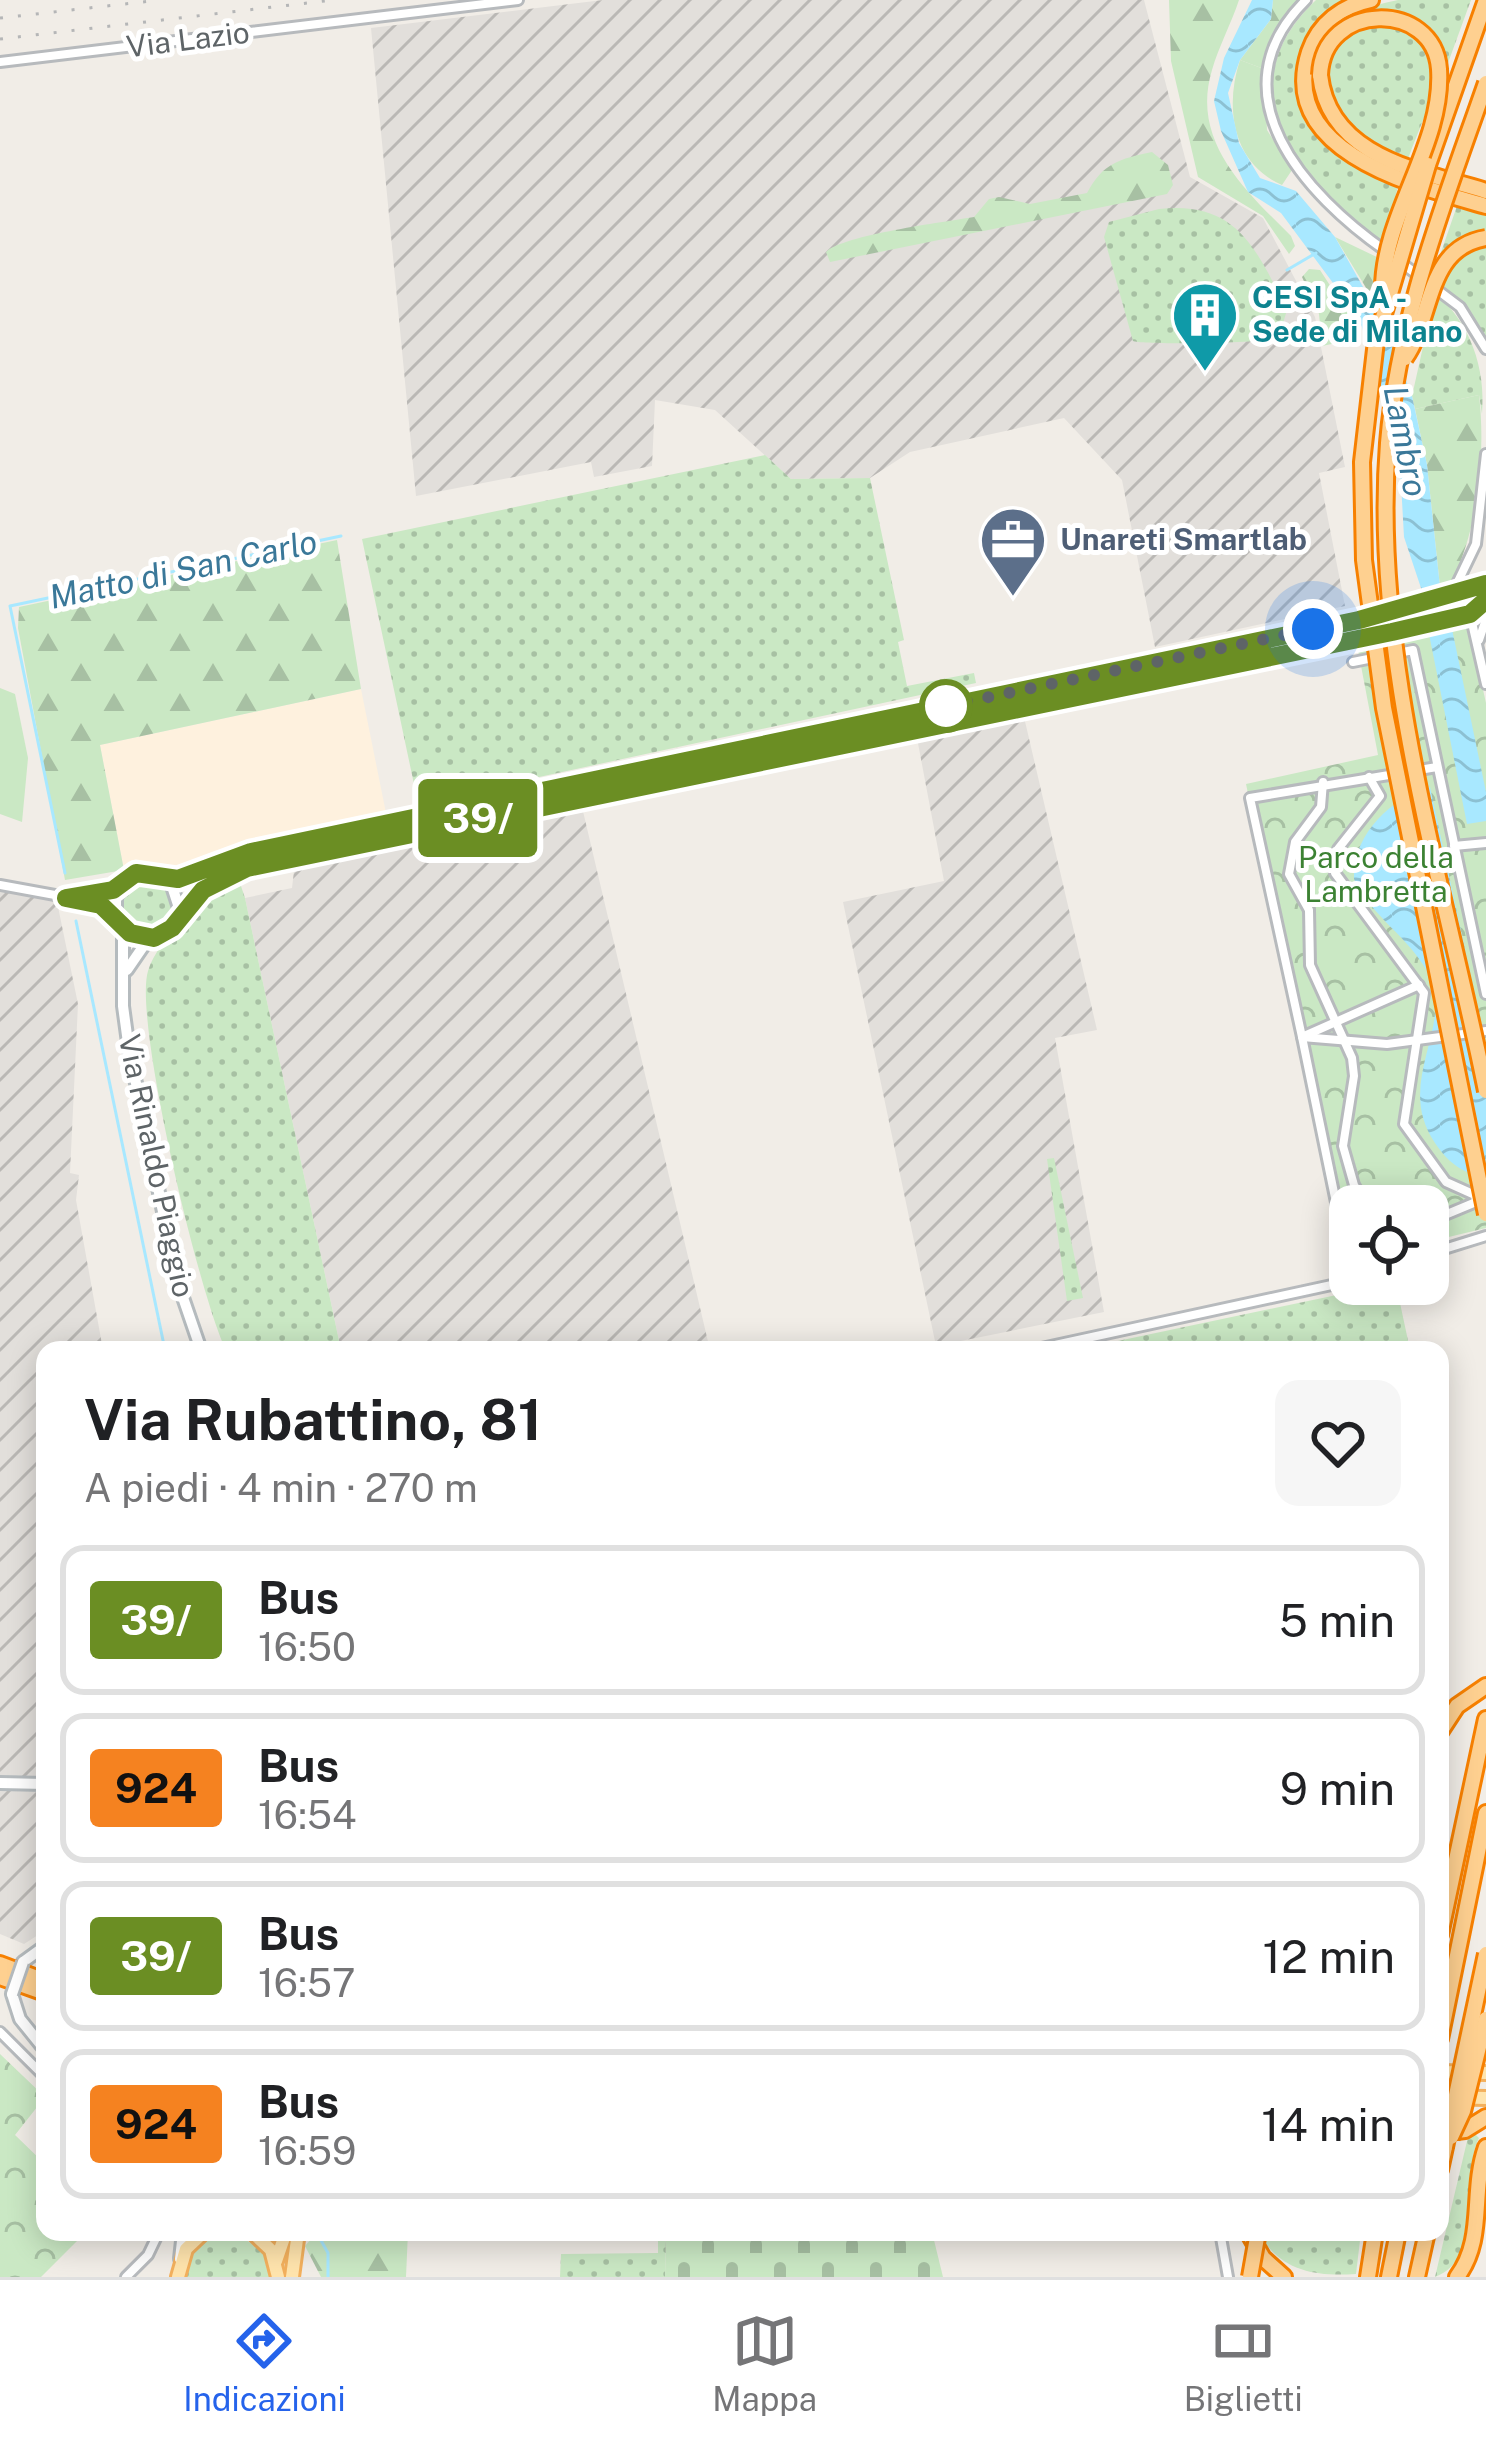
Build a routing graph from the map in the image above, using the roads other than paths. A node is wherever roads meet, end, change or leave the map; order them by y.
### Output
1 (518, 0) edge
2 (1306, 0) edge
3 (1371, 0) edge
4 (1486, 0) edge
5 (0, 62) edge
6 (1313, 76) junction
7 (1486, 83) edge
8 (1486, 191) edge
9 (1486, 206) edge
10 (1486, 238) edge
11 (1385, 304) junction
12 (1486, 349) edge
13 (1399, 367) junction
14 (1486, 454) edge
15 (1486, 584) edge
16 (1450, 597) junction
17 (1486, 600) edge
18 (1470, 614) junction
19 (1486, 620) edge
20 (1478, 647) junction
21 (1353, 662) dead end
22 (1486, 684) edge
23 (1437, 766) junction
24 (1369, 776) junction
25 (1323, 782) junction
26 (1486, 843) edge
27 (1454, 846) junction
28 (170, 880) junction
29 (0, 885) edge
30 (121, 886) junction
31 (66, 898) junction
32 (180, 911) junction
33 (119, 922) junction
34 (149, 938) junction
35 (124, 979) junction
36 (1419, 985) junction
37 (1486, 994) edge
38 (1336, 1018) junction
39 (1486, 1030) edge
40 (1302, 1037) junction
41 (1418, 1042) junction
42 (1347, 1043) junction
43 (1486, 1091) edge
44 (1334, 1185) edge
45 (1354, 1185) edge
46 (1483, 1206) edge
47 (1449, 1216) edge
48 (1486, 1236) edge
49 (1449, 1247) edge
50 (1329, 1286) edge
51 (198, 1341) edge
52 (1073, 1341) edge
53 (1486, 1686) edge
54 (1449, 1718) edge
55 (1486, 1720) edge
56 (0, 1783) edge
57 (36, 1783) edge
58 (1486, 1813) edge
59 (1449, 1897) edge
60 (36, 1953) edge
61 (1486, 1954) edge
62 (0, 1964) edge
63 (0, 1977) edge
64 (36, 1978) edge
65 (1449, 1987) edge
66 (36, 1991) edge
67 (1486, 2019) edge
68 (0, 2032) edge
69 (28, 2032) junction
70 (36, 2036) edge
71 (36, 2040) edge
72 (36, 2068) edge
73 (1449, 2072) edge
74 (1486, 2073) edge
75 (1449, 2097) edge
76 (1486, 2098) edge
77 (1449, 2114) edge
78 (1486, 2117) edge
79 (1449, 2131) edge
80 (1449, 2137) edge
81 (1486, 2147) edge
82 (155, 2241) edge
83 (181, 2241) edge
84 (197, 2241) edge
85 (259, 2241) edge
86 (283, 2241) edge
87 (297, 2241) edge
88 (1222, 2241) edge
89 (1253, 2241) edge
90 (1256, 2241) edge
91 (1374, 2241) edge
92 (1396, 2241) edge
93 (1425, 2241) edge
94 (1486, 2251) edge
95 (180, 2261) junction
96 (276, 2262) junction
97 (126, 2277) edge
98 (178, 2277) edge
99 (278, 2277) edge
100 (292, 2277) edge
101 (1228, 2277) edge
102 (1250, 2277) edge
103 (1283, 2277) edge
104 (1368, 2277) edge
105 (1389, 2277) edge
106 (1417, 2277) edge
107 (1457, 2277) edge
108 (1470, 2277) edge

1 - 5 street, Via Lazio
2 - 12 street
3 - 6 highway
4 - 11 highway, bridge
6 - 8 highway
6 - 9 highway
6 - 11 highway, bridge
7 - 13 highway, bridge
10 - 13 highway, bridge
11 - 46 highway, bridge
13 - 43 highway, bridge
14 - 16 street
15 - 16 street
16 - 28 street
17 - 18 street
18 - 20 street
18 - 32 street
19 - 20 street
20 - 22 street
21 - 23 street
23 - 24 street
23 - 27 street
24 - 25 street
24 - 36 street
25 - 38 street
25 - 40 street
26 - 27 street
27 - 37 street
28 - 30 street
28 - 32 street
29 - 31 street
30 - 31 street
30 - 33 street
31 - 33 street
32 - 34 street
33 - 34 street
33 - 35 street, Via Rinaldo Piaggio
34 - 35 street
35 - 51 street, Via Rinaldo Piaggio
36 - 38 street
36 - 41 street
38 - 40 street
38 - 42 street
39 - 41 street, bridge
40 - 42 street
40 - 44 street
41 - 42 street
41 - 46 street
42 - 45 street
46 - 47 street
48 - 49 street
50 - 52 street
53 - 54 highway
55 - 59 highway
56 - 57 street
58 - 65 highway
60 - 69 street, bridge
61 - 77 highway, bridge
62 - 64 highway
63 - 66 highway
67 - 79 highway, bridge
68 - 72 street
69 - 70 street
69 - 71 street
73 - 74 main road
75 - 76 main road
78 - 80 highway
81 - 107 highway
82 - 97 street
83 - 95 street
84 - 95 main road
85 - 96 main road
86 - 96 main road
87 - 100 main road
88 - 101 street
89 - 103 highway
90 - 102 highway, bridge
91 - 104 highway
92 - 105 highway
93 - 106 highway
94 - 108 highway
95 - 98 main road
96 - 99 main road

